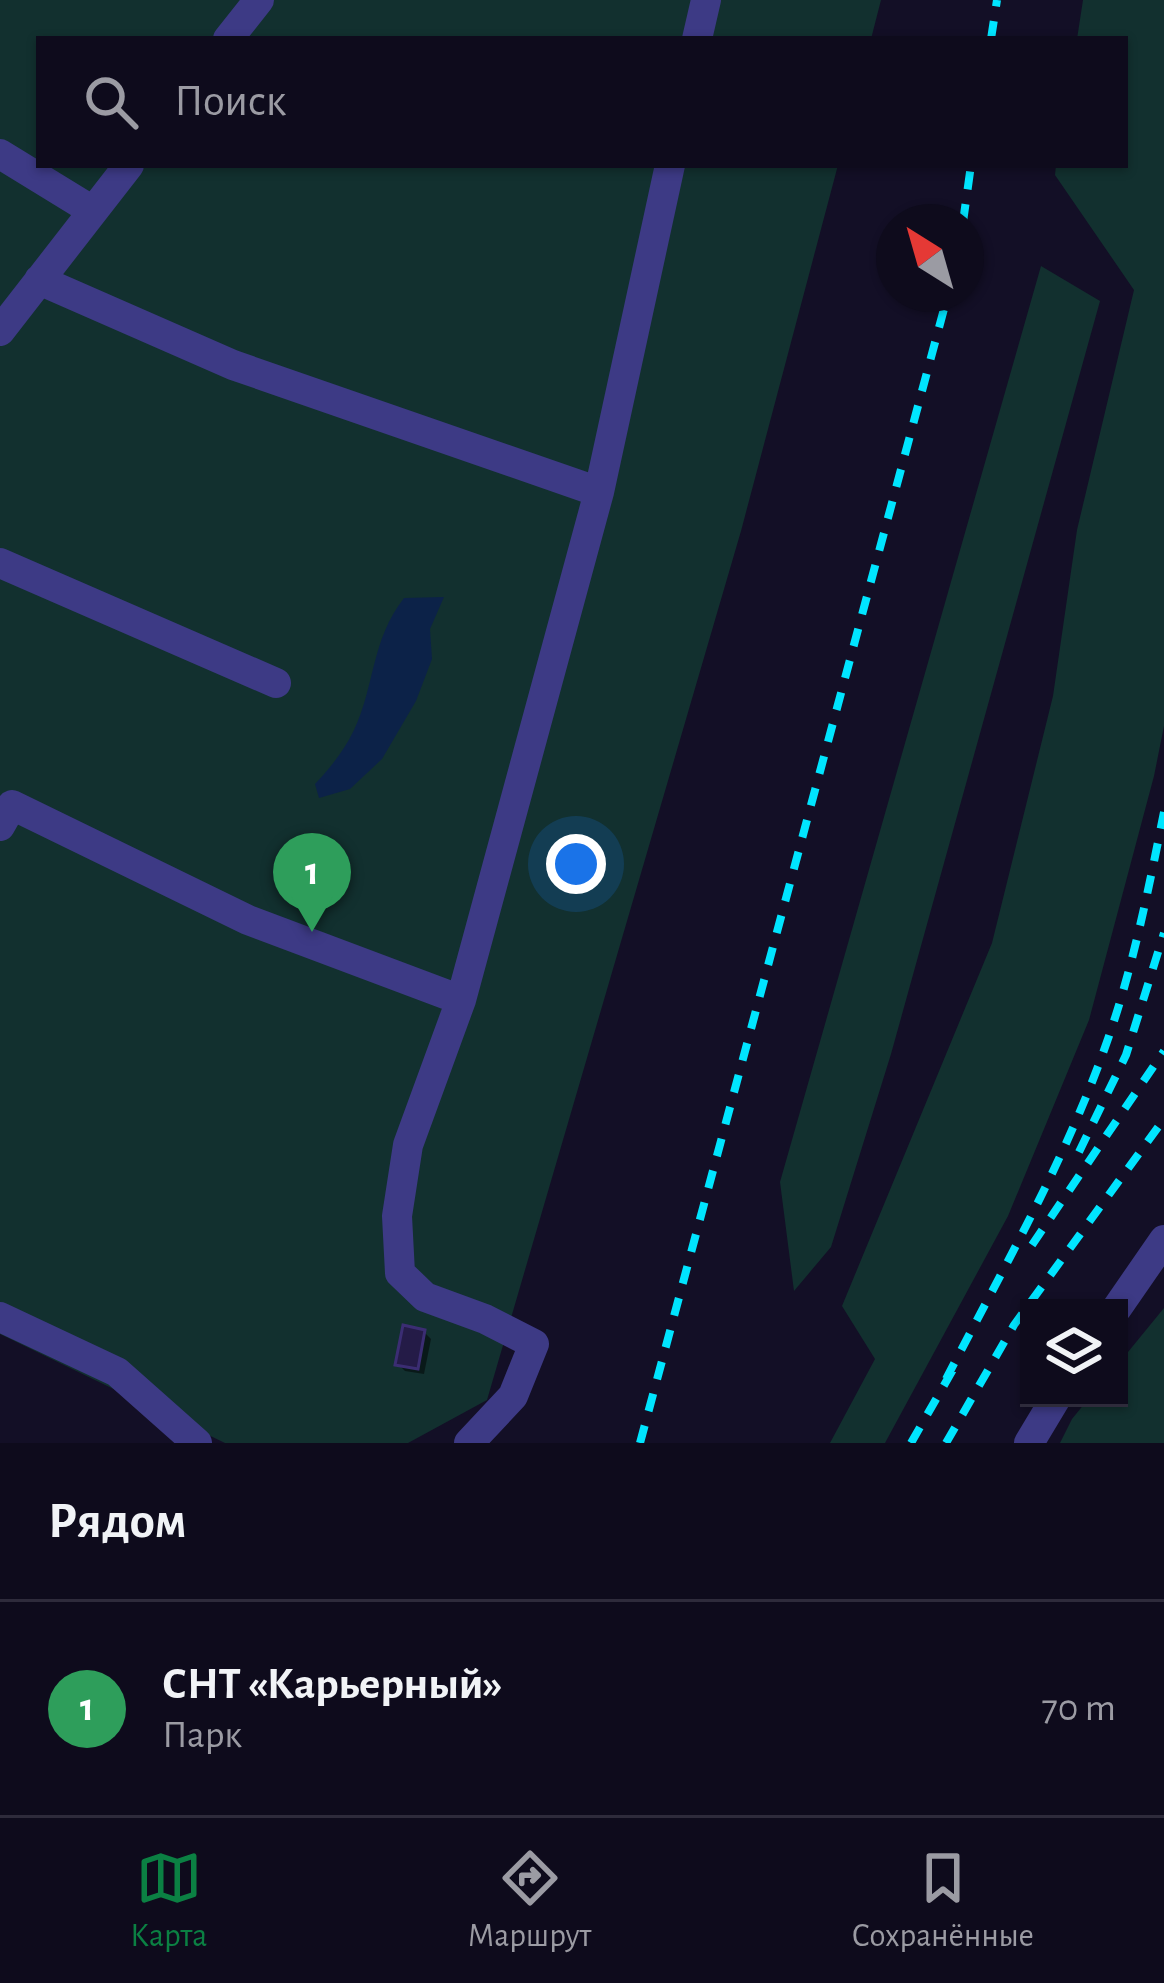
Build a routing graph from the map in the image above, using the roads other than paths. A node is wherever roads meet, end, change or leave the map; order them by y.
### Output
1 (259, 0) edge
2 (706, 0) edge
3 (230, 36) edge
4 (698, 36) edge
5 (0, 154) edge
6 (127, 168) edge
7 (669, 168) edge
8 (93, 211) junction
9 (39, 280) junction
10 (0, 331) edge
11 (599, 492) junction
12 (0, 563) edge
13 (276, 683) dead end
14 (4, 809) edge
15 (460, 1000) junction
16 (1164, 1240) edge
17 (1123, 1299) edge
18 (0, 1317) edge
19 (1051, 1407) edge
20 (197, 1443) edge
21 (469, 1443) edge
22 (1029, 1443) edge

1 - 3 street
2 - 4 street
5 - 8 street
6 - 8 street
7 - 11 street
8 - 9 street
9 - 10 street
9 - 11 street
11 - 15 street
12 - 13 street
14 - 15 street
15 - 21 street
16 - 17 street
18 - 20 street
19 - 22 street

